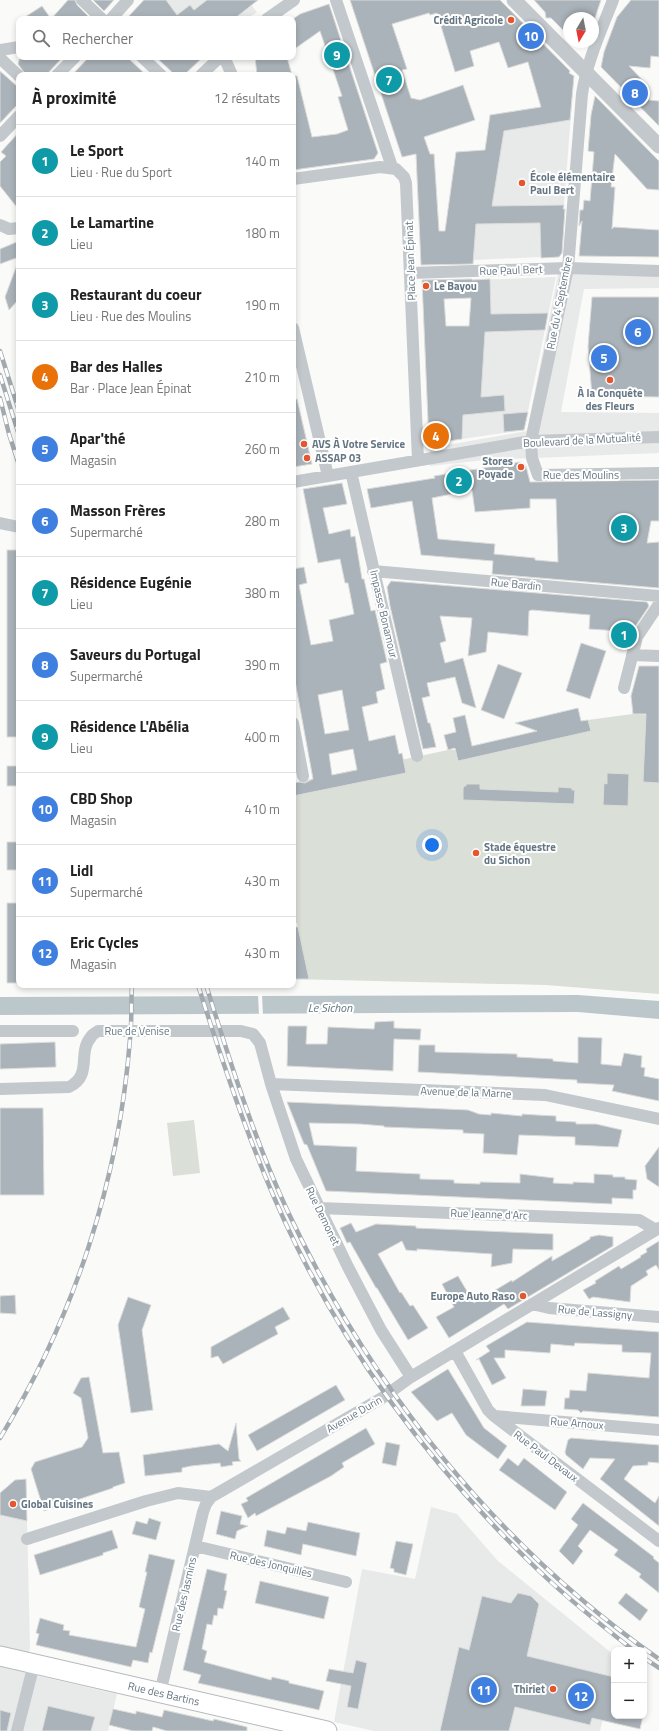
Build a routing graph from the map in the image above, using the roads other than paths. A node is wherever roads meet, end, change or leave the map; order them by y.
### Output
1 (82, 0) edge
2 (128, 0) edge
3 (294, 0) edge
4 (336, 0) edge
5 (514, 0) edge
6 (613, 0) edge
7 (99, 16) edge
8 (114, 16) edge
9 (271, 16) edge
10 (16, 47) edge
11 (0, 50) edge
12 (0, 58) edge
13 (71, 60) edge
14 (145, 60) edge
15 (217, 60) edge
16 (225, 60) edge
17 (60, 72) edge
18 (158, 72) edge
19 (204, 72) edge
20 (231, 72) edge
21 (585, 72) junction
22 (16, 73) edge
23 (16, 119) edge
24 (0, 136) edge
25 (659, 146) edge
26 (392, 168) junction
27 (296, 179) edge
28 (0, 225) edge
29 (16, 228) edge
30 (568, 268) junction
31 (659, 270) edge
32 (411, 273) junction
33 (296, 341) edge
34 (659, 436) edge
35 (531, 441) junction
36 (418, 460) junction
37 (351, 472) junction
38 (659, 473) edge
39 (328, 476) junction
40 (296, 481) edge
41 (0, 523) edge
42 (16, 527) edge
43 (16, 528) edge
44 (0, 530) edge
45 (373, 571) junction
46 (659, 596) edge
47 (659, 604) edge
48 (632, 655) junction
49 (659, 656) edge
50 (624, 688) dead end
51 (296, 739) edge
52 (417, 756) dead end
53 (303, 776) dead end
54 (0, 1031) edge
55 (73, 1031) dead end
56 (260, 1043) joint
57 (271, 1084) junction
58 (0, 1089) edge
59 (659, 1119) edge
60 (318, 1208) junction
61 (658, 1229) edge
62 (532, 1304) junction
63 (659, 1317) edge
64 (455, 1351) junction
65 (411, 1377) junction
66 (494, 1416) junction
67 (659, 1430) edge
68 (211, 1497) junction
69 (27, 1539) dead end
70 (659, 1541) edge
71 (195, 1546) junction
72 (346, 1582) dead end
73 (0, 1656) edge
74 (34, 1664) junction
75 (160, 1693) junction
76 (17, 1731) edge
77 (327, 1731) edge

1 - 7 street
2 - 8 street
3 - 9 street
4 - 26 street
5 - 21 street
6 - 21 street, Rue du 4 Septembre
10 - 11 street
12 - 22 street
13 - 17 street
14 - 18 street
15 - 19 street
16 - 20 street
21 - 25 street
21 - 30 street, Rue du 4 Septembre
23 - 24 street
26 - 27 street
26 - 32 street, Place Jean Épinat
28 - 29 street
30 - 31 street, Rue Paul Bert
30 - 32 street, Rue Paul Bert
30 - 35 street, Rue du 4 Septembre
32 - 36 street, Place Jean Épinat
33 - 39 street
34 - 35 street, Boulevard de la Mutualité
35 - 36 street, Boulevard de la Mutualité
35 - 38 street, Rue des Moulins
36 - 37 street, Boulevard de la Mutualité
37 - 39 street, Boulevard de la Mutualité
37 - 45 street, Impasse Bonamour
39 - 40 street, Boulevard de la Mutualité
41 - 42 street
43 - 44 street
45 - 46 street, Rue Bardin
45 - 52 street, Impasse Bonamour
47 - 48 street
48 - 49 street
48 - 50 street
51 - 53 street
54 - 55 street
56 - 57 street, Rue Demonet
56 - 58 street, Rue de Venise
57 - 59 street, Avenue de la Marne
57 - 60 street, Rue Demonet
60 - 61 street, Rue Jeanne d'Arc
60 - 65 street, Rue Demonet
61 - 62 street, Avenue Durin
62 - 63 street, Rue de Lassigny
62 - 64 street, Avenue Durin
64 - 65 street, Avenue Durin
64 - 66 street, Rue Paul Devaux
65 - 68 street, Avenue Durin
66 - 67 street, Rue Arnoux
66 - 70 street, Rue Paul Devaux
68 - 69 street
68 - 71 street, Rue des Jasmins
71 - 72 street, Rue des Jonquilles
71 - 75 street, Rue des Jasmins
73 - 74 main road, Rue des Bartins
74 - 75 main road, Rue des Bartins
74 - 76 street
75 - 77 main road, Rue des Bartins

